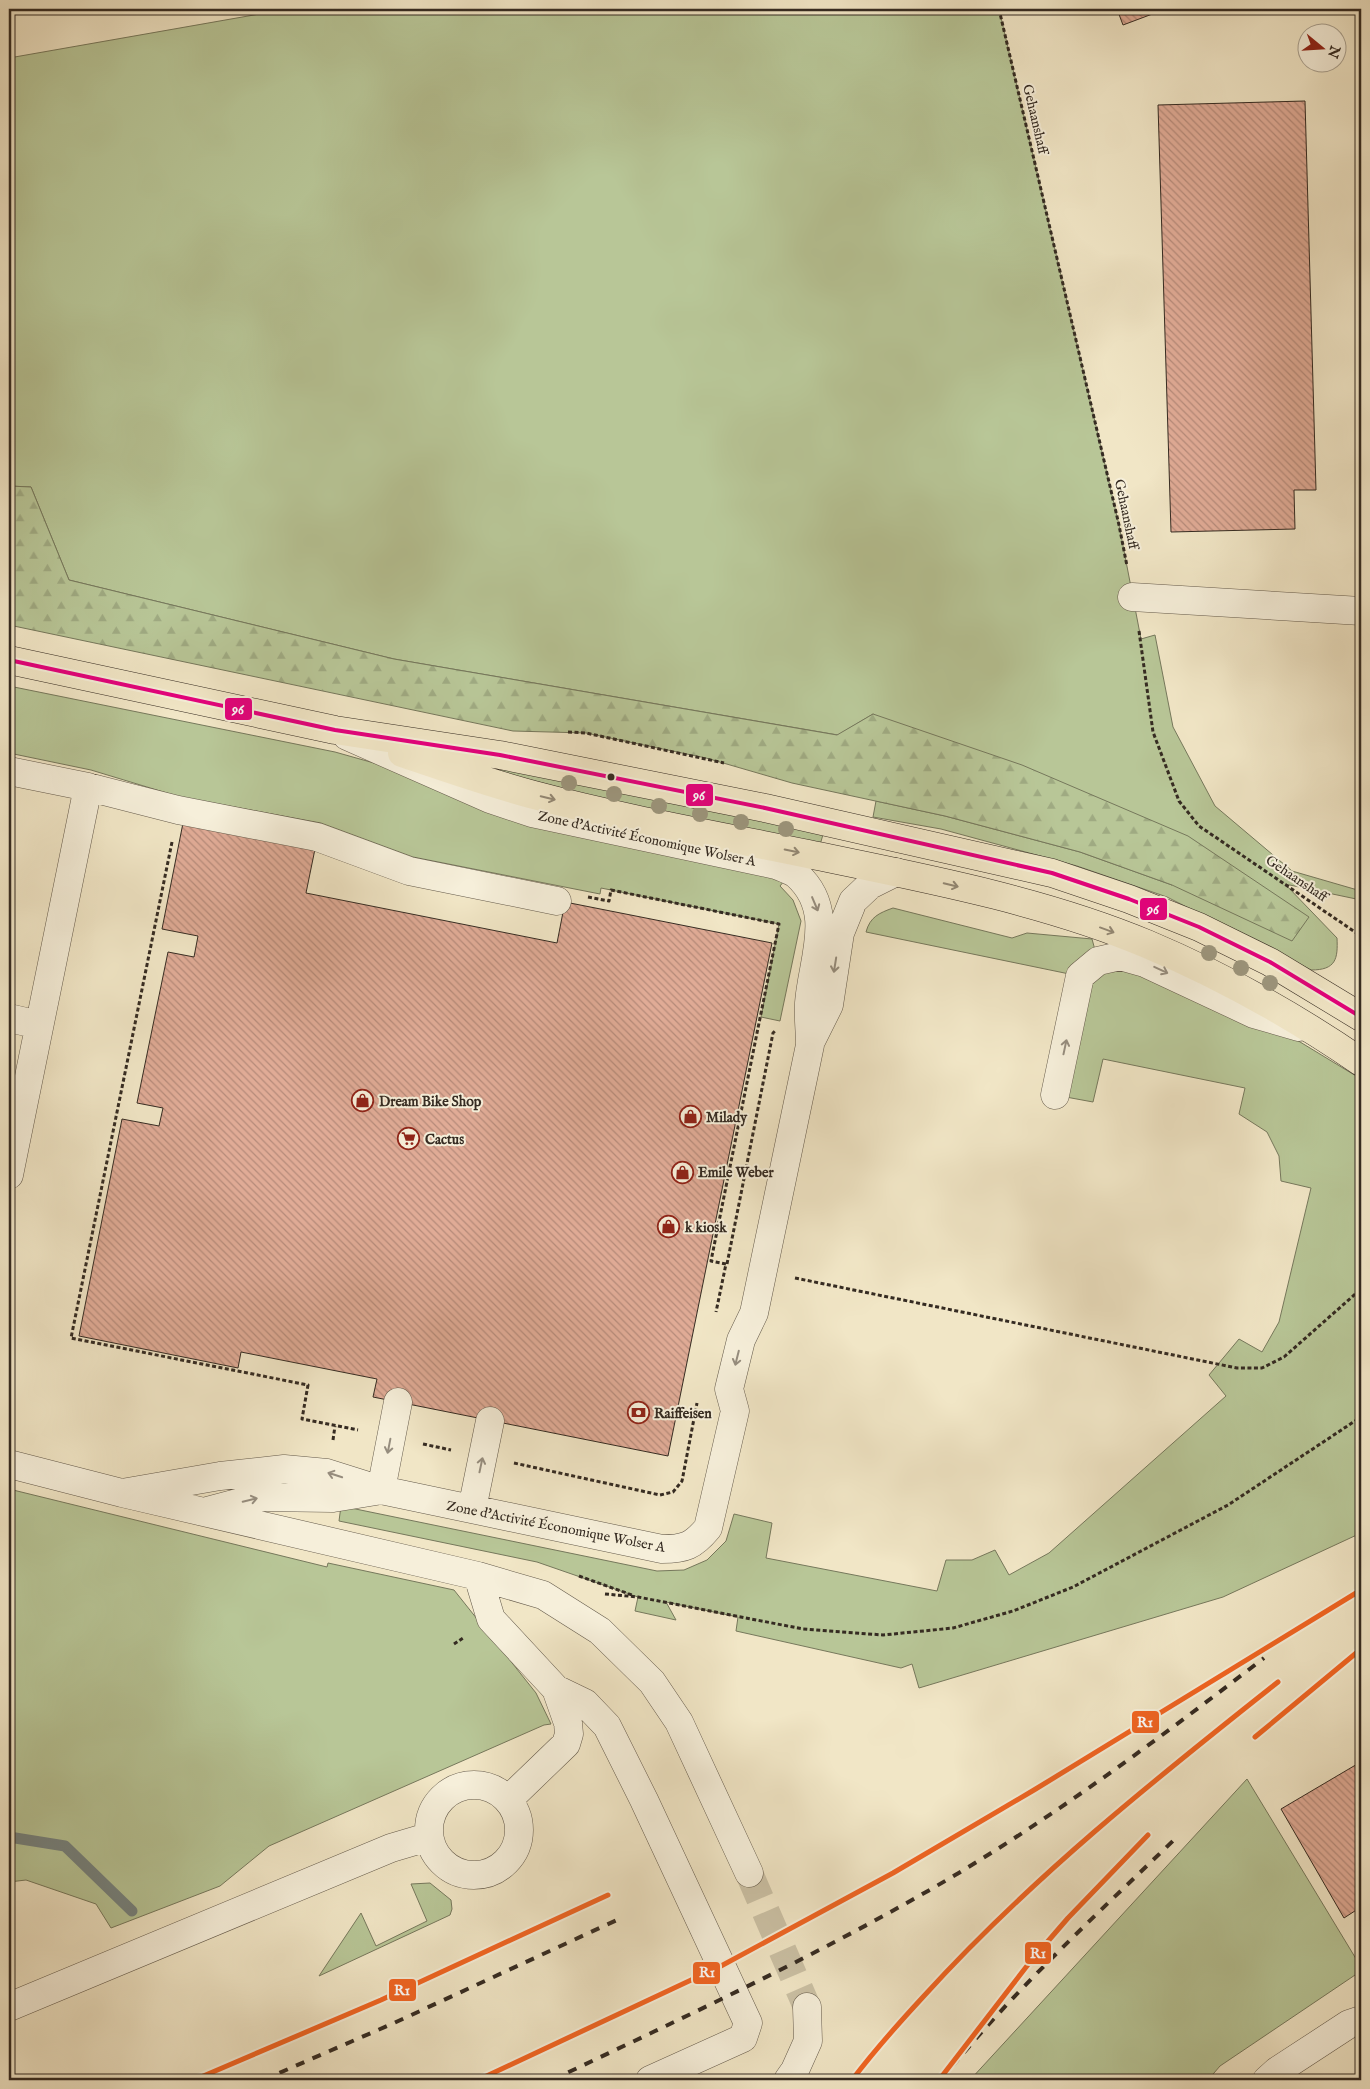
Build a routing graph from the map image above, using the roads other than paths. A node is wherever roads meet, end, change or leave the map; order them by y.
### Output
1 (1132, 597) road end
2 (1361, 611) edge
3 (9, 660) edge
4 (335, 730) junction
5 (9, 771) edge
6 (88, 787) junction
7 (896, 872) junction
8 (557, 901) dead end
9 (1199, 927) junction
10 (1361, 1017) edge
11 (9, 1018) edge
12 (40, 1025) junction
13 (1317, 1033) junction
14 (810, 1045) junction
15 (1361, 1062) edge
16 (1054, 1094) dead end
17 (9, 1175) edge
18 (398, 1402) dead end
19 (490, 1421) dead end
20 (9, 1464) edge
21 (381, 1490) junction
22 (122, 1493) junction
23 (472, 1509) junction
24 (203, 1512) junction
25 (478, 1576) junction
26 (556, 1689) junction
27 (508, 1800) junction
28 (428, 1837) junction
29 (749, 1873) tunnel mouth
30 (9, 2007) edge
31 (807, 2007) tunnel mouth
32 (1361, 2020) edge
33 (650, 2080) edge
34 (788, 2080) edge
35 (1267, 2080) edge

1 - 2 street
3 - 4 main road
4 -> 7 main road
4 - 9 main road
4 -> 14 street, Zone d'Activité Économique Wolser A
5 - 6 street
6 - 8 street
6 - 12 street
7 - 9 main road
7 -> 13 main road
7 -> 14 street, Zone d'Activité Économique Wolser A
9 - 10 main road
11 - 12 street
12 - 17 street
13 - 15 main road
16 -> 13 street
14 -> 23 street, Zone d'Activité Économique Wolser A
18 -> 21 street
23 -> 19 street
20 - 22 street, Zone d'Activité Économique Wolser A
21 -> 22 street, Zone d'Activité Économique Wolser A
21 - 23 street, Zone d'Activité Économique Wolser A
24 -> 21 street, Zone d'Activité Économique Wolser A
22 - 24 street, Zone d'Activité Économique Wolser A
24 - 25 street, Zone d'Activité Économique Wolser A
25 - 26 street
25 - 29 street, Zone d'Activité Économique Wolser A
26 - 27 street
26 - 33 street
27 - 28 street
27 - 28 street
28 - 30 street
31 - 34 street
32 - 35 street

